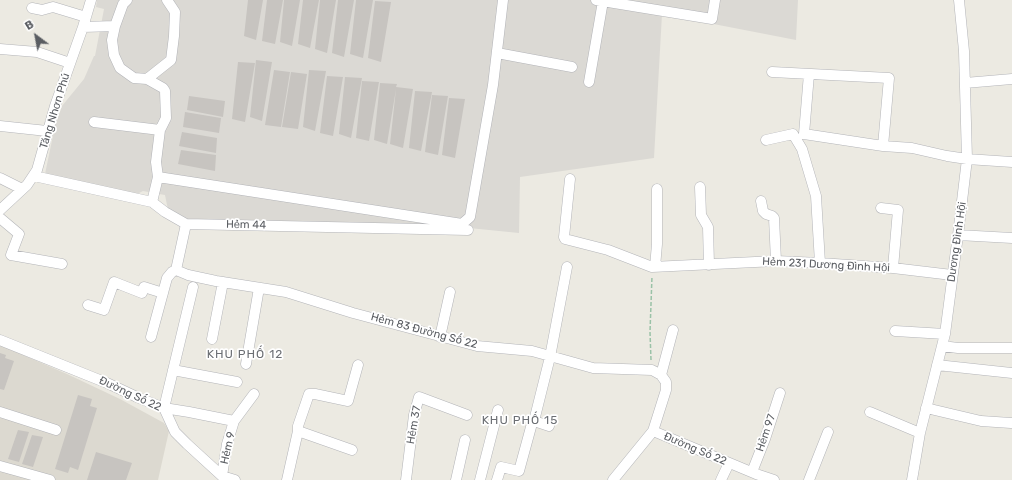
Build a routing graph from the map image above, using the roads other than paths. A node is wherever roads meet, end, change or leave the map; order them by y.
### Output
1 (90, 0) edge
2 (127, 0) edge
3 (167, 0) edge
4 (503, 0) edge
5 (715, 0) edge
6 (959, 0) edge
7 (599, 1) edge
8 (32, 8) dead end
9 (84, 22) junction
10 (115, 26) junction
11 (0, 49) edge
12 (497, 53) junction
13 (70, 63) junction
14 (572, 67) dead end
15 (772, 72) dead end
16 (809, 74) junction
17 (147, 79) junction
18 (1012, 80) edge
19 (589, 82) dead end
20 (965, 83) junction
21 (94, 122) dead end
22 (0, 126) edge
23 (160, 130) junction
24 (47, 132) junction
25 (766, 140) dead end
26 (883, 146) junction
27 (967, 159) junction
28 (1012, 162) edge
29 (34, 176) junction
30 (158, 177) junction
31 (0, 178) edge
32 (570, 179) dead end
33 (700, 187) dead end
34 (22, 189) junction
35 (657, 189) dead end
36 (761, 201) dead end
37 (152, 202) junction
38 (881, 208) dead end
39 (0, 210) edge
40 (0, 218) edge
41 (186, 224) junction
42 (468, 230) dead end
43 (958, 235) junction
44 (1012, 238) edge
45 (776, 261) junction
46 (820, 263) junction
47 (62, 264) dead end
48 (709, 265) junction
49 (567, 267) dead end
50 (654, 267) junction
51 (893, 268) junction
52 (176, 270) junction
53 (952, 275) junction
54 (223, 282) junction
55 (192, 287) dead end
56 (259, 288) junction
57 (450, 292) dead end
58 (163, 293) junction
59 (88, 305) dead end
60 (673, 330) dead end
61 (895, 331) dead end
62 (945, 334) junction
63 (151, 337) dead end
64 (440, 337) junction
65 (212, 339) dead end
66 (0, 340) edge
67 (942, 346) junction
68 (1012, 348) edge
69 (550, 356) junction
70 (246, 364) dead end
71 (358, 365) dead end
72 (937, 365) junction
73 (173, 370) junction
74 (1012, 373) edge
75 (661, 375) junction
76 (237, 382) dead end
77 (780, 393) dead end
78 (254, 394) dead end
79 (164, 408) junction
80 (926, 408) junction
81 (498, 410) dead end
82 (0, 412) edge
83 (870, 412) dead end
84 (467, 415) dead end
85 (234, 421) junction
86 (1011, 423) dead end
87 (532, 426) dead end
88 (549, 426) dead end
89 (56, 430) dead end
90 (298, 431) junction
91 (653, 431) junction
92 (828, 432) dead end
93 (920, 433) junction
94 (464, 440) dead end
95 (352, 450) dead end
96 (729, 463) junction
97 (0, 466) edge
98 (754, 475) edge
99 (222, 476) junction
100 (50, 480) edge
101 (235, 480) edge
102 (287, 480) edge
103 (406, 480) edge
104 (456, 480) edge
105 (480, 480) edge
106 (497, 480) edge
107 (613, 480) edge
108 (721, 480) edge
109 (774, 480) edge
110 (809, 480) edge
111 (912, 480) edge

1 - 9 street, Tăng Nhơn Phú
2 - 10 street
3 - 17 street
4 - 12 street
5 - 7 street
6 - 20 street, Dương Đình Hội
7 - 19 street
8 - 9 street
9 - 10 street
9 - 13 street, Tăng Nhơn Phú
10 - 17 street
11 - 13 street
12 - 14 street
12 - 30 street
13 - 24 street, Tăng Nhơn Phú
15 - 16 street
16 - 26 street
16 - 26 street
17 - 23 street
18 - 20 street
20 - 27 street, Dương Đình Hội
21 - 23 street
22 - 24 street
23 - 30 street
24 - 29 street, Tăng Nhơn Phú
25 - 46 street
26 - 27 street
27 - 28 street
27 - 43 street, Dương Đình Hội
29 - 34 street, Tăng Nhơn Phú
29 - 37 street, Hẻm 44
30 - 37 street
31 - 34 street
32 - 50 street
33 - 48 street
34 - 39 street, Tăng Nhơn Phú
35 - 50 street
36 - 45 street
37 - 41 street, Hẻm 44
38 - 51 street
40 - 47 street
41 - 42 street, Hẻm 44
41 - 52 street
43 - 44 street
43 - 53 street, Dương Đình Hội
45 - 46 street, Hẻm 231 Dương Đình Hội
45 - 48 street, Hẻm 231 Dương Đình Hội
46 - 51 street, Hẻm 231 Dương Đình Hội
48 - 50 street, Hẻm 231 Dương Đình Hội
49 - 69 street
51 - 53 street, Hẻm 231 Dương Đình Hội
52 - 54 street, Hẻm 83 Đường Số 22
52 - 58 street
53 - 62 street, Dương Đình Hội
54 - 56 street, Hẻm 83 Đường Số 22
54 - 65 street
55 - 73 street
56 - 64 street, Hẻm 83 Đường Số 22
56 - 70 street
57 - 64 street
58 - 59 street
58 - 63 street
60 - 75 street
61 - 62 street
62 - 67 street, Dương Đình Hội
64 - 69 street, Hẻm 83 Đường Số 22
66 - 79 street, Đường Số 22
67 - 68 street
67 - 72 street, Dương Đình Hội
69 - 75 street, Hẻm 83 Đường Số 22
69 - 88 street
71 - 90 street
72 - 74 street
72 - 80 street, Dương Đình Hội
73 - 76 street
73 - 79 street
75 - 91 street
77 - 98 street, Hẻm 97
78 - 85 street, Hẻm 9
79 - 85 street
79 - 99 street, Đường Số 22
80 - 86 street
80 - 93 street, Dương Đình Hội
81 - 105 street
82 - 89 street
83 - 93 street
84 - 103 street, Hẻm 37
85 - 99 street, Hẻm 9
87 - 106 street
90 - 95 street
90 - 102 street
91 - 96 street, Đường Số 22
91 - 107 street, Đường Số 22
92 - 110 street
93 - 111 street, Dương Đình Hội
94 - 104 street
96 - 98 street, Đường Số 22
96 - 108 street
97 - 100 street
98 - 109 street, Đường Số 22
99 - 101 street, Đường Số 22

